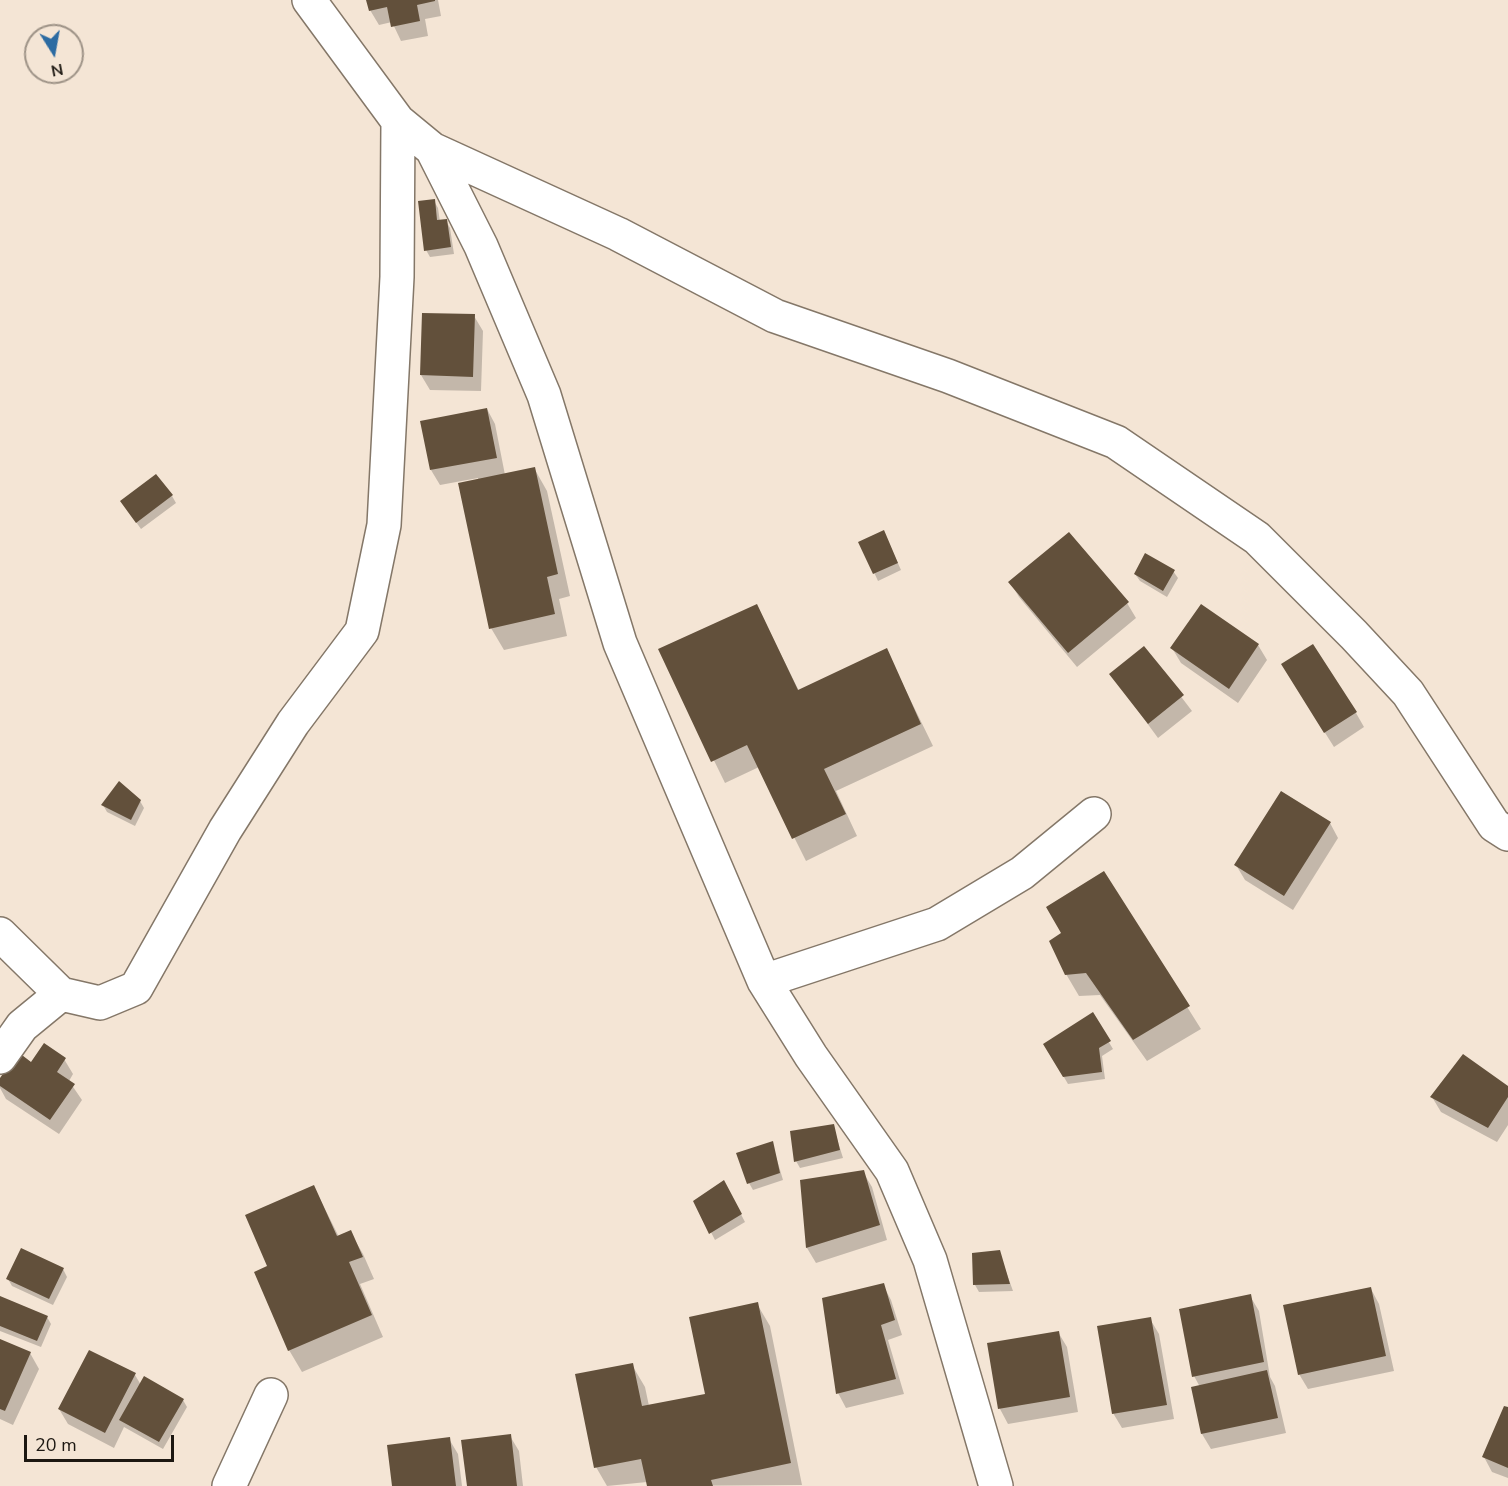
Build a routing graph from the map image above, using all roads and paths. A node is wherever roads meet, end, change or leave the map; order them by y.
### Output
1 (309, 0) edge
2 (398, 121) junction
3 (432, 149) junction
4 (1094, 814) dead end
5 (1508, 834) edge
6 (0, 934) edge
7 (764, 981) junction
8 (61, 994) junction
9 (0, 1057) edge
10 (271, 1395) dead end
11 (229, 1486) edge
12 (996, 1486) edge

1 - 2 street
2 - 3 street
2 - 8 street
3 - 5 street
3 - 7 street
4 - 7 street
6 - 8 street
7 - 12 street
8 - 9 street
10 - 11 street

